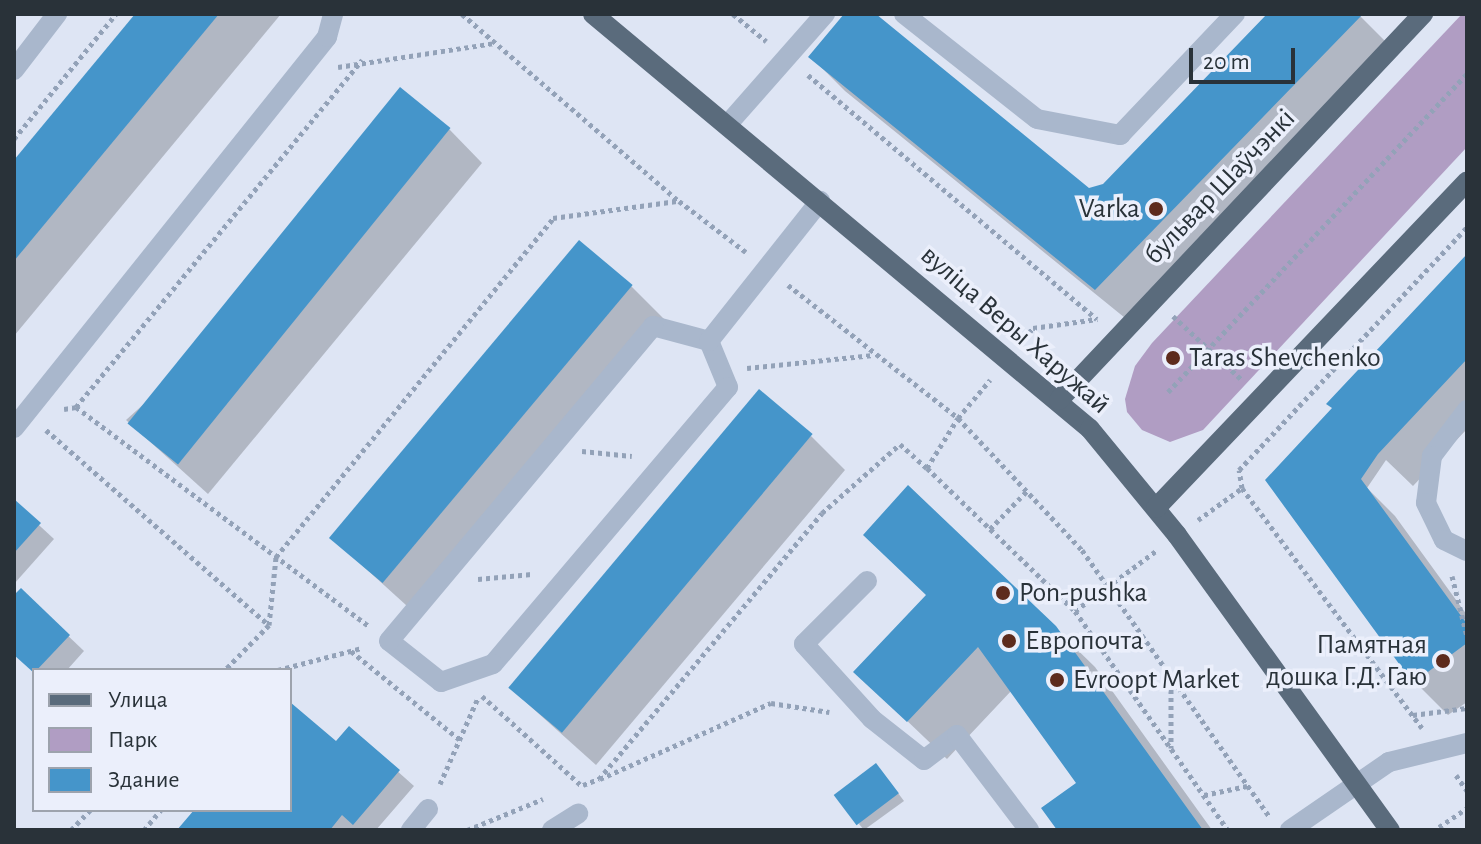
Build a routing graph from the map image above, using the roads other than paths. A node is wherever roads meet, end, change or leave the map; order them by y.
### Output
1 (57, 14) edge
2 (333, 14) edge
3 (593, 14) edge
4 (825, 14) edge
5 (904, 14) edge
6 (1235, 14) edge
7 (1420, 15) edge
8 (14, 70) edge
9 (728, 124) junction
10 (1467, 181) edge
11 (820, 201) junction
12 (709, 341) junction
13 (1059, 400) junction
14 (1467, 410) edge
15 (20, 421) edge
16 (1156, 508) junction
17 (1467, 551) edge
18 (867, 581) dead end
19 (1467, 743) edge
20 (1356, 782) junction
21 (428, 809) road end
22 (578, 814) dead end
23 (411, 830) edge
24 (552, 830) edge
25 (1029, 830) edge
26 (1290, 830) edge
27 (1390, 830) edge

1 - 8 street
2 - 15 street
3 - 9 main road, вуліца Веры Харужай
4 - 9 street
5 - 6 street
7 - 13 main road, бульвар Шаўчэнкі
9 - 11 main road, вуліца Веры Харужай
10 - 16 main road
11 - 12 street
11 - 13 main road, вуліца Веры Харужай
12 - 12 street
13 - 16 main road, вуліца Веры Харужай
14 - 17 street
16 - 20 main road, вуліца Веры Харужай
18 - 25 street
19 - 20 street
20 - 26 street
20 - 27 main road, вуліца Веры Харужай
21 - 23 street
22 - 24 street

